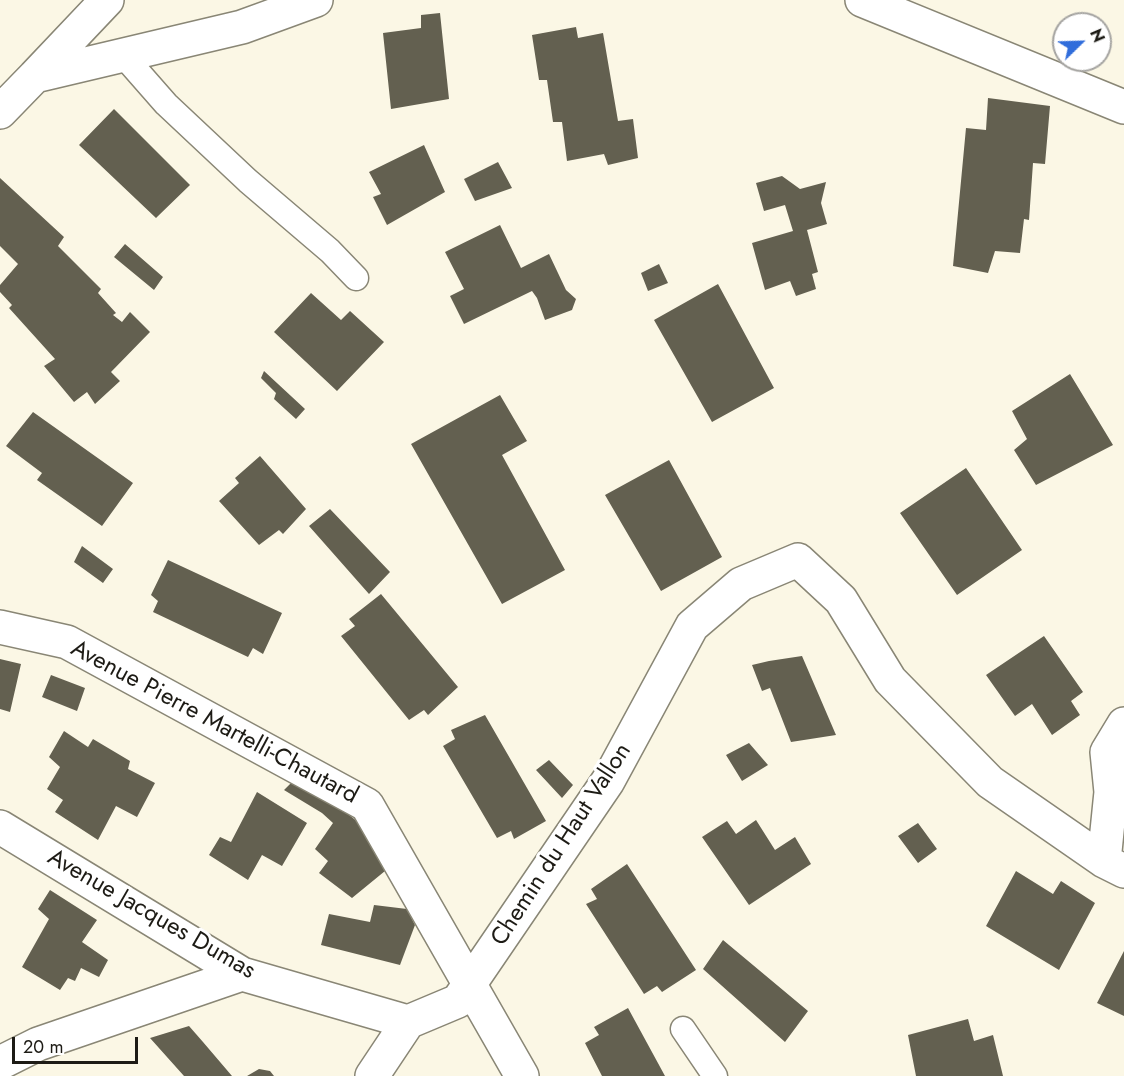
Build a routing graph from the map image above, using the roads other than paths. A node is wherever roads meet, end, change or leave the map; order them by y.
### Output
1 (107, 0) edge
2 (316, 0) edge
3 (862, 0) edge
4 (123, 55) junction
5 (35, 76) junction
6 (1122, 96) edge
7 (0, 112) edge
8 (356, 278) dead end
9 (0, 627) edge
10 (1124, 724) edge
11 (0, 827) edge
12 (1114, 866) edge
13 (242, 974) junction
14 (470, 985) junction
15 (408, 1022) junction
16 (683, 1029) dead end
17 (0, 1063) edge
18 (372, 1076) edge
19 (522, 1076) edge
20 (715, 1076) edge

1 - 5 street
2 - 4 street
3 - 6 street
4 - 5 street
4 - 8 lane
5 - 7 street
9 - 14 street, Avenue Pierre Martelli-Chautard
10 - 12 street, Chemin du Haut Vallon
11 - 13 street, Avenue Jacques Dumas
12 - 14 street, Chemin du Haut Vallon
13 - 15 street, Avenue Jacques Dumas
13 - 17 street
14 - 15 street
14 - 19 street, Avenue Pierre Martelli-Chautard
15 - 18 street
16 - 20 lane

